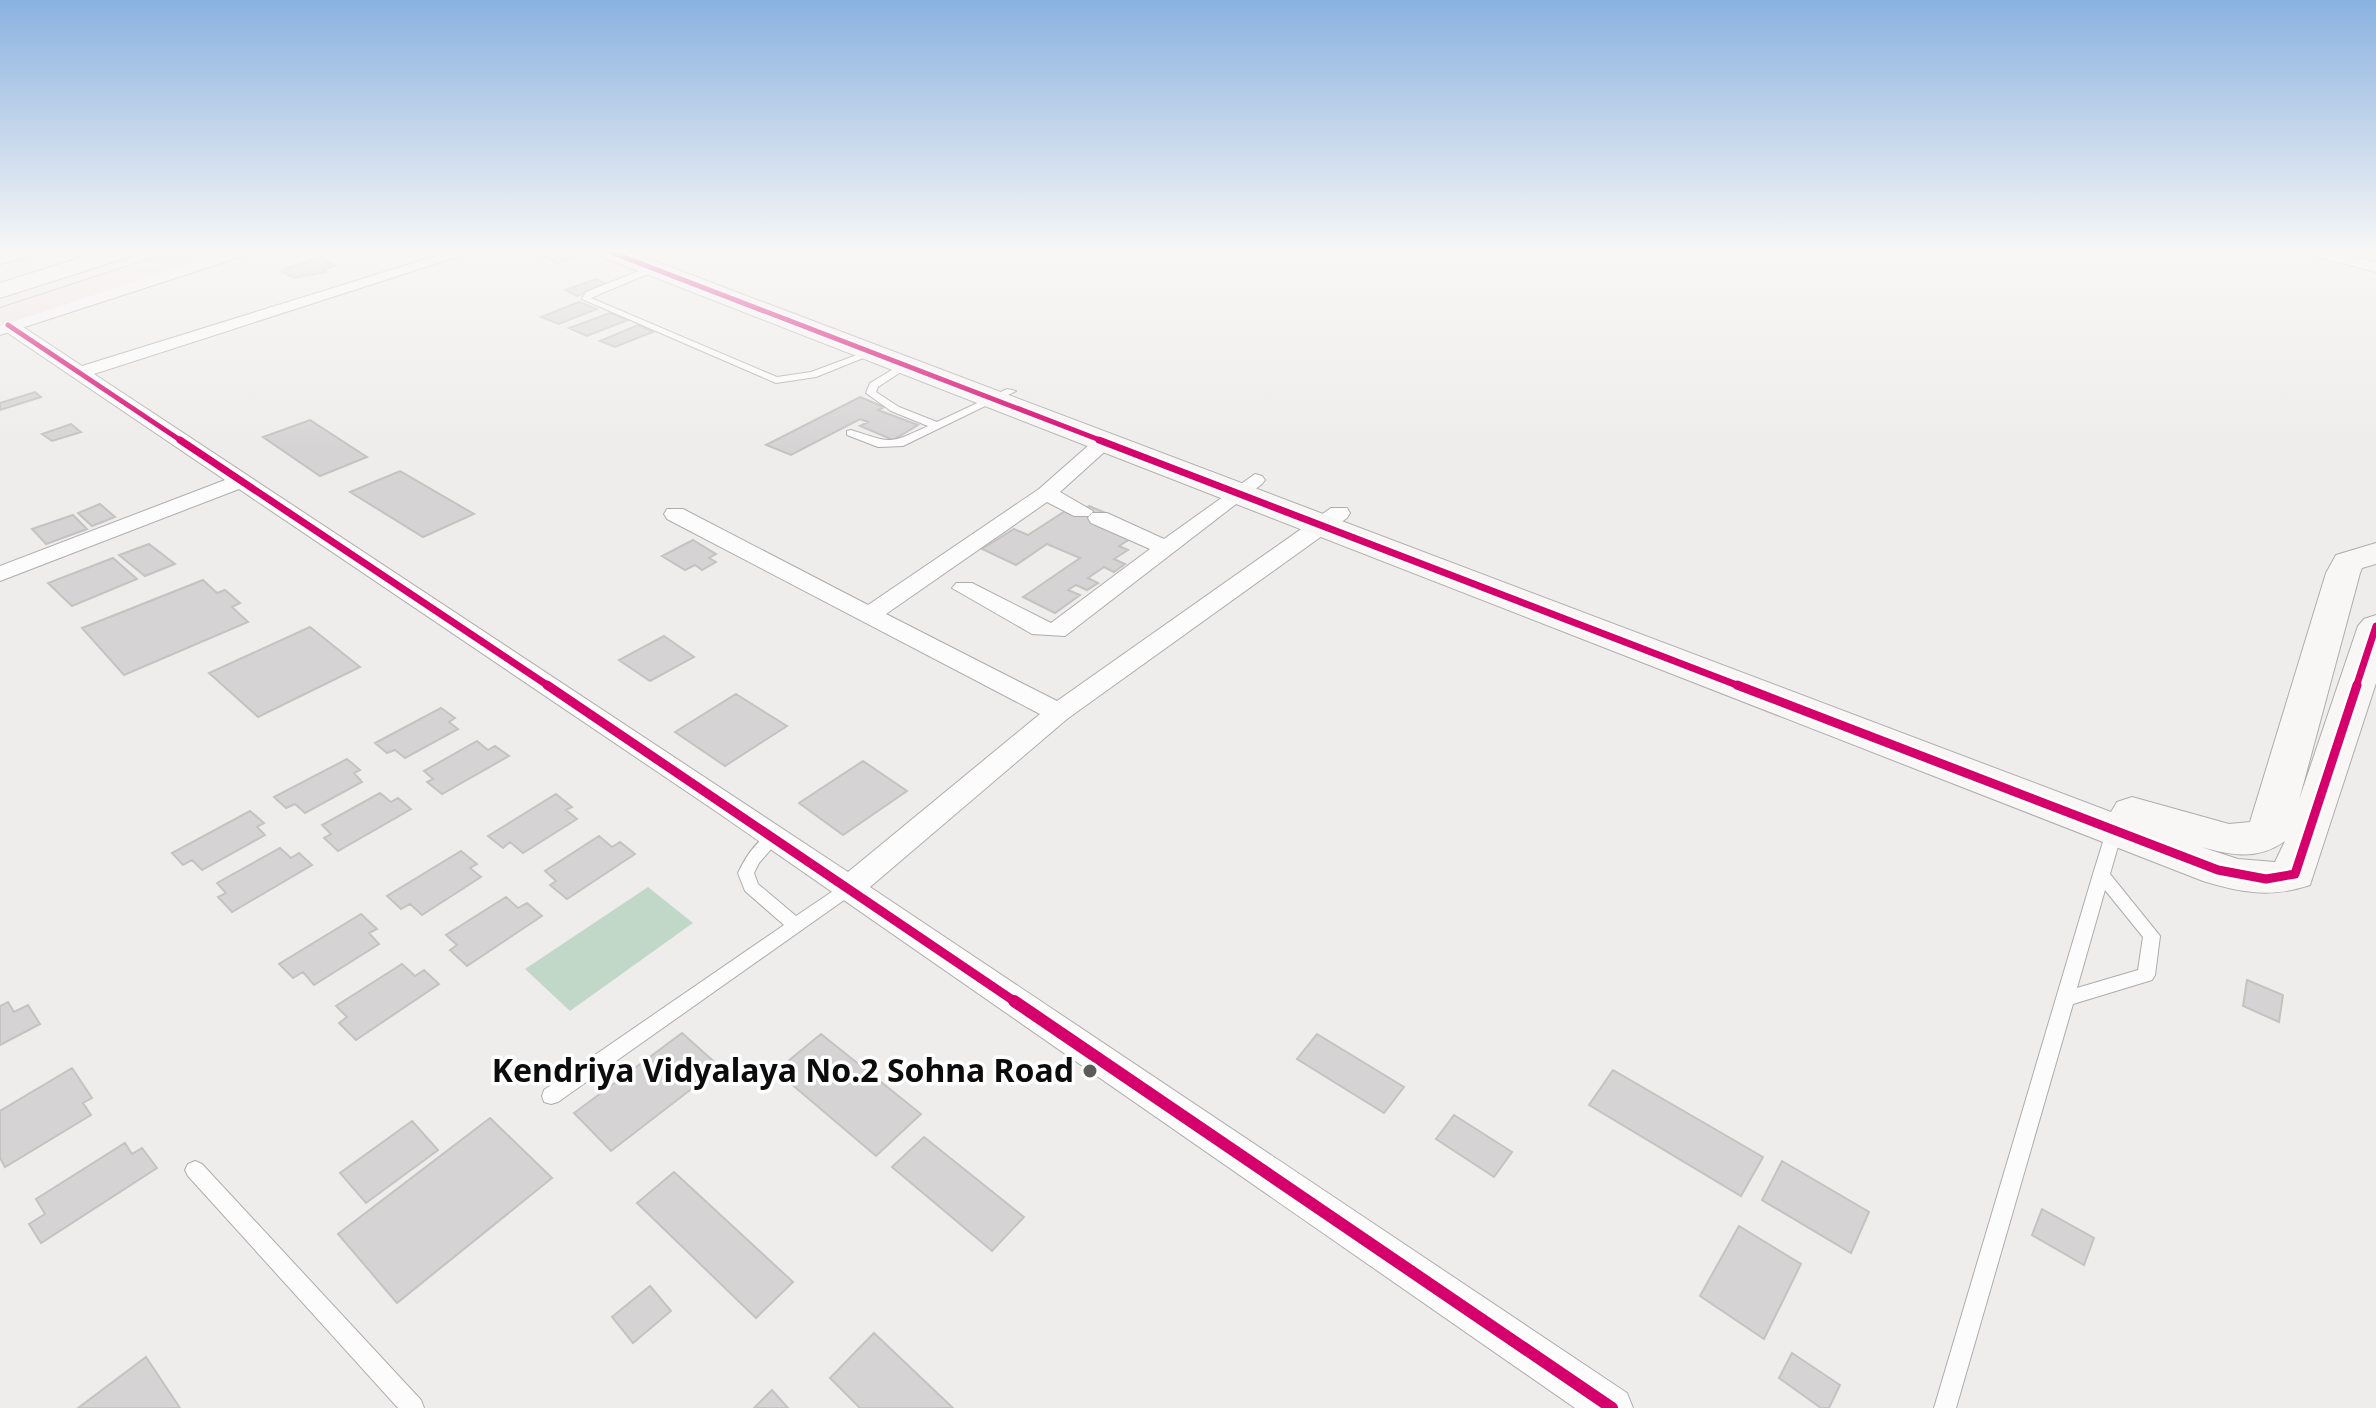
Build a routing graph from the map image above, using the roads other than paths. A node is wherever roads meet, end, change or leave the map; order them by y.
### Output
1 (258, 317) edge
2 (628, 317) edge
3 (787, 317) edge
4 (797, 317) edge
5 (2, 318) edge
6 (873, 352) junction
7 (907, 364) junction
8 (83, 372) junction
9 (1002, 395) junction
10 (937, 426) junction
11 (851, 433) dead end
12 (1105, 441) junction
13 (243, 480) junction
14 (1246, 486) junction
15 (1046, 493) junction
16 (675, 514) dead end
17 (1331, 520) junction
18 (1164, 547) junction
19 (2361, 565) edge
20 (0, 574) edge
21 (2376, 583) edge
22 (964, 588) dead end
23 (870, 614) junction
24 (2376, 626) edge
25 (1058, 713) junction
26 (2119, 819) junction
27 (773, 838) junction
28 (2101, 874) junction
29 (848, 889) junction
30 (794, 924) junction
31 (2065, 999) junction
32 (551, 1096) dead end
33 (195, 1170) dead end
34 (413, 1408) edge
35 (1612, 1408) edge
36 (1945, 1408) edge

1 - 8 street
2 - 6 lane
3 - 6 street
4 - 9 street
5 - 8 street
6 - 7 street
7 - 9 street
7 - 10 lane
8 - 13 street
9 - 10 lane
9 - 12 street
9 - 14 street
10 - 11 lane
12 - 14 street
12 - 15 street
13 - 20 street
13 - 27 street
14 - 17 street
14 - 18 street
15 - 18 street
15 - 23 street
16 - 23 street
17 - 25 street
17 - 26 street
18 - 22 street
19 - 21 street
19 - 26 street
23 - 25 street
24 - 26 street
25 - 29 street
26 - 28 lane
27 - 29 street
27 - 30 lane
28 - 31 lane
28 - 31 lane
29 - 30 lane
29 - 35 street
30 - 32 lane
31 - 36 lane
33 - 34 lane

